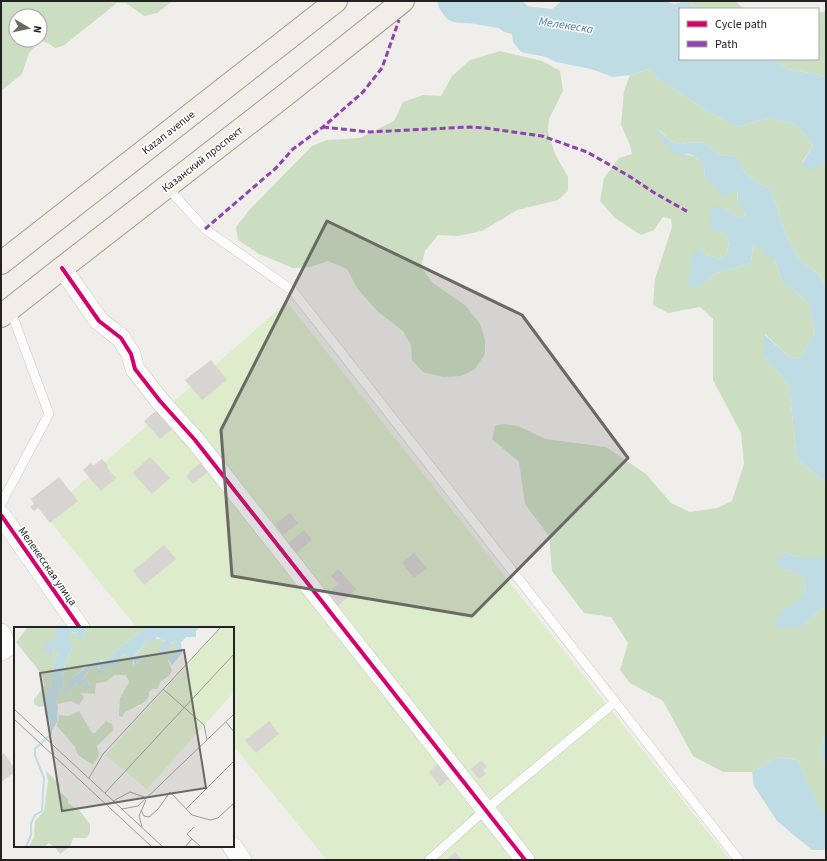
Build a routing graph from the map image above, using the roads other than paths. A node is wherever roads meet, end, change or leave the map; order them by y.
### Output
1 (336, 1) edge
2 (397, 5) edge
3 (167, 187) junction
4 (1, 263) edge
5 (62, 268) junction
6 (6, 313) edge
7 (1, 504) edge
8 (1, 515) edge
9 (79, 627) edge
10 (1, 633) edge
11 (1, 651) edge
12 (615, 702) junction
13 (485, 810) junction
14 (233, 847) edge
15 (242, 860) edge
16 (429, 860) edge
17 (525, 860) edge
18 (739, 860) edge

1 - 4 main road, Kazan avenue
2 - 3 main road, Казанский проспект
3 - 5 main road, Казанский проспект
3 - 12 lane
5 - 6 main road, Казанский проспект
5 - 13 street
6 - 7 lane
8 - 9 street, Мелекесская улица
10 - 11 street
12 - 13 lane
12 - 18 lane
13 - 16 lane
13 - 17 street
14 - 15 street

